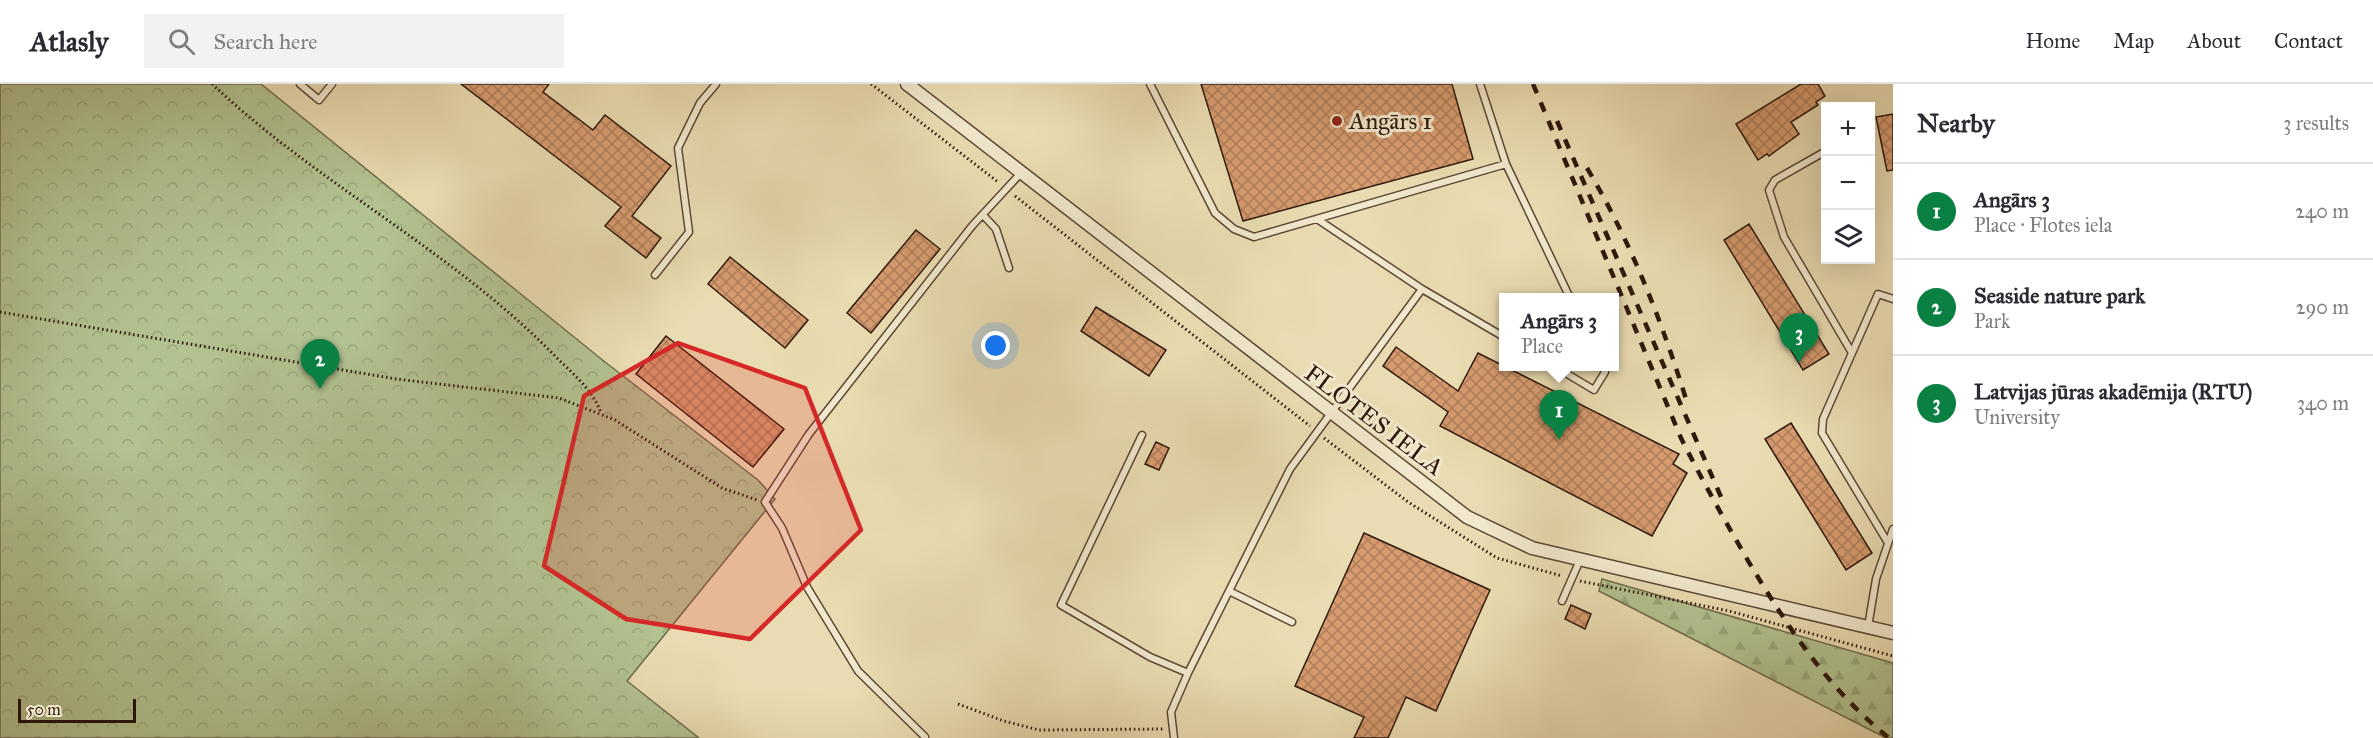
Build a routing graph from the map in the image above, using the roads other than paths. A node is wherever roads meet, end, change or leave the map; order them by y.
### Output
1 (300, 84) edge
2 (332, 84) edge
3 (716, 84) edge
4 (907, 84) edge
5 (1150, 84) edge
6 (1480, 84) edge
7 (1821, 154) edge
8 (1506, 164) junction
9 (1020, 174) junction
10 (983, 215) junction
11 (1317, 219) junction
12 (1009, 268) dead end
13 (655, 274) dead end
14 (1422, 289) junction
15 (1568, 293) edge
16 (1893, 299) edge
17 (1499, 335) edge
18 (1852, 353) junction
19 (1562, 371) edge
20 (1604, 371) edge
21 (1330, 414) junction
22 (1142, 435) dead end
23 (1893, 529) edge
24 (1888, 543) junction
25 (1580, 560) junction
26 (1229, 591) junction
27 (1562, 601) dead end
28 (1292, 622) dead end
29 (1868, 627) junction
30 (1893, 633) edge
31 (1188, 673) junction
32 (925, 737) edge
33 (1174, 738) edge

1 - 2 lane
3 - 13 lane
4 - 9 street, FLOTES IELA
5 - 11 lane
6 - 8 lane
7 - 18 lane
8 - 11 lane
8 - 15 lane
9 - 10 lane
9 - 21 street, FLOTES IELA
10 - 12 lane
10 - 32 lane
11 - 14 lane
14 - 17 lane
14 - 21 lane
16 - 18 lane
18 - 24 lane
19 - 20 lane
21 - 25 street, FLOTES IELA
21 - 26 lane
22 - 31 lane
23 - 24 lane
24 - 29 lane
25 - 27 lane
25 - 29 street, FLOTES IELA
26 - 28 lane
26 - 31 lane
29 - 30 street, FLOTES IELA
31 - 33 lane

